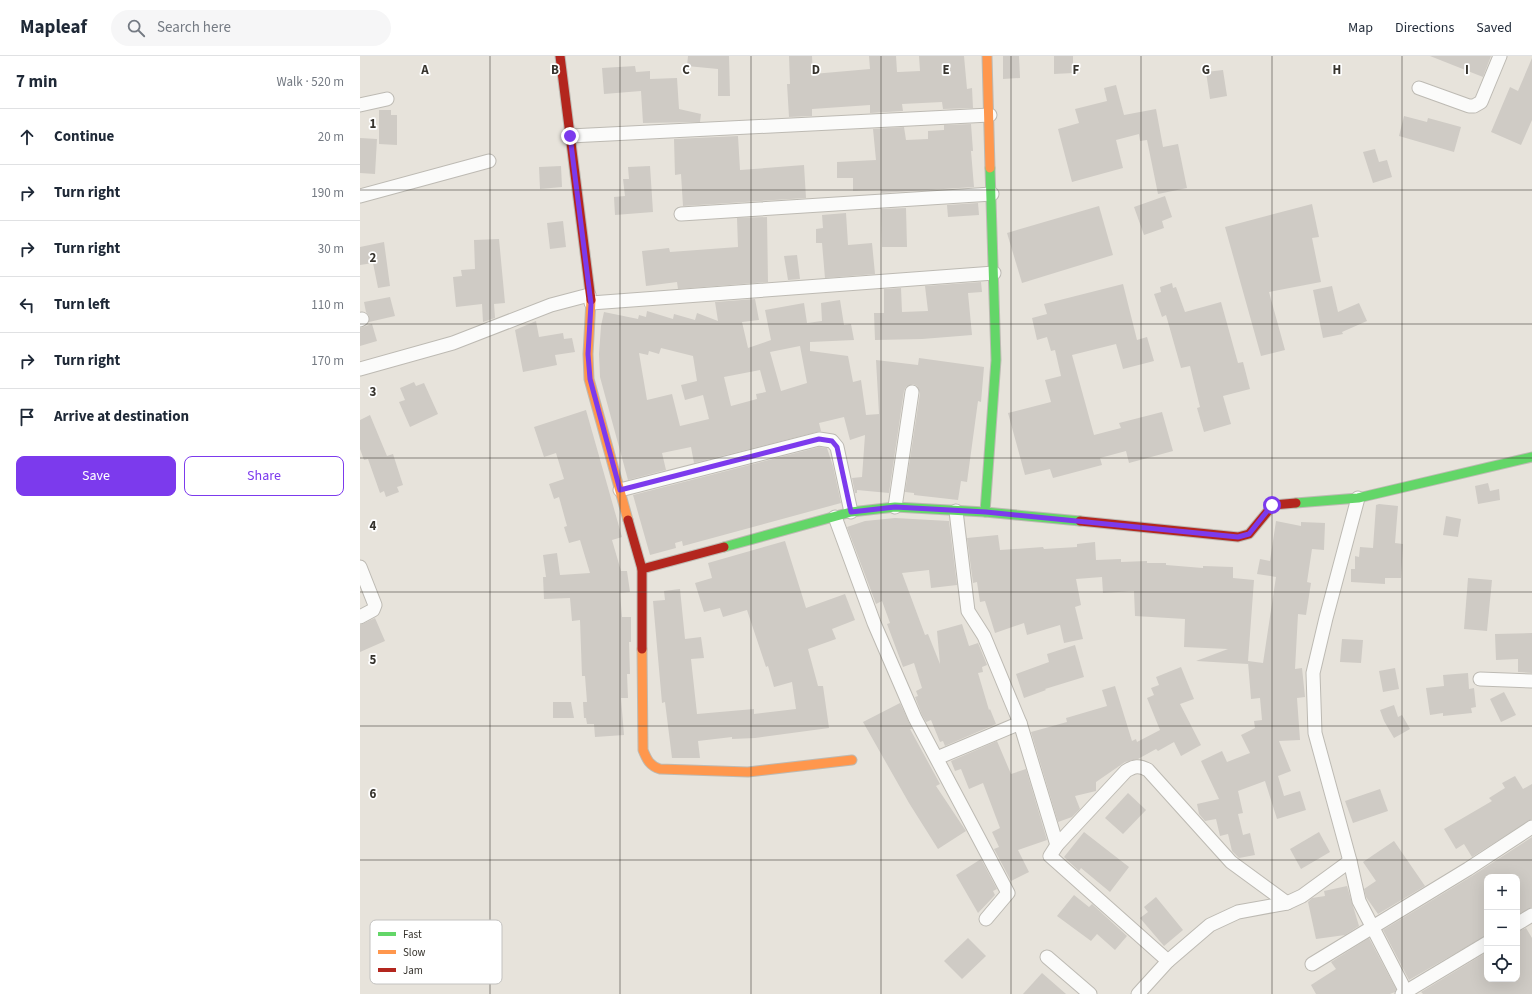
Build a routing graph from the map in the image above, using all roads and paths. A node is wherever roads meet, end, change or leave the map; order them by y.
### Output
1 (560, 56) edge
2 (987, 56) edge
3 (1500, 56) edge
4 (1419, 88) dead end
5 (387, 99) dead end
6 (360, 105) edge
7 (990, 114) junction
8 (570, 136) junction
9 (489, 161) dead end
10 (992, 194) junction
11 (360, 196) edge
12 (681, 214) dead end
13 (994, 273) junction
14 (590, 299) junction
15 (360, 369) edge
16 (912, 392) dead end
17 (1532, 457) edge
18 (620, 490) junction
19 (1358, 498) junction
20 (895, 507) junction
21 (956, 511) junction
22 (851, 512) junction
23 (986, 512) junction
24 (835, 517) junction
25 (360, 567) edge
26 (642, 569) junction
27 (360, 617) edge
28 (1480, 678) dead end
29 (1532, 681) edge
30 (1020, 723) junction
31 (937, 758) junction
32 (852, 760) dead end
33 (1532, 827) edge
34 (1056, 846) junction
35 (1350, 861) junction
36 (1287, 904) junction
37 (1532, 915) edge
38 (986, 919) dead end
39 (1520, 922) edge
40 (1371, 927) junction
41 (1484, 945) edge
42 (1047, 957) dead end
43 (1168, 960) junction
44 (1312, 964) dead end
45 (1405, 993) edge
46 (1090, 994) edge
47 (1138, 994) edge

1 - 8 street
2 - 7 street
3 - 4 street
5 - 6 street
7 - 8 street
7 - 10 street
8 - 14 street
9 - 11 street
10 - 12 street
10 - 13 street
13 - 14 street
13 - 23 street
14 - 15 street
14 - 18 street
16 - 20 street
17 - 19 street
18 - 22 street
18 - 26 street
19 - 23 street
19 - 35 street
20 - 21 street
20 - 22 street
21 - 23 street
21 - 30 street
22 - 24 street
24 - 26 street
24 - 31 street
25 - 27 street
26 - 32 street
28 - 29 street
30 - 31 street
30 - 34 street
31 - 38 street
33 - 40 street
34 - 36 street
34 - 43 street
35 - 36 street
35 - 40 street
36 - 43 street
37 - 39 street
40 - 44 street
40 - 45 street
41 - 45 street
42 - 46 street
43 - 47 street

